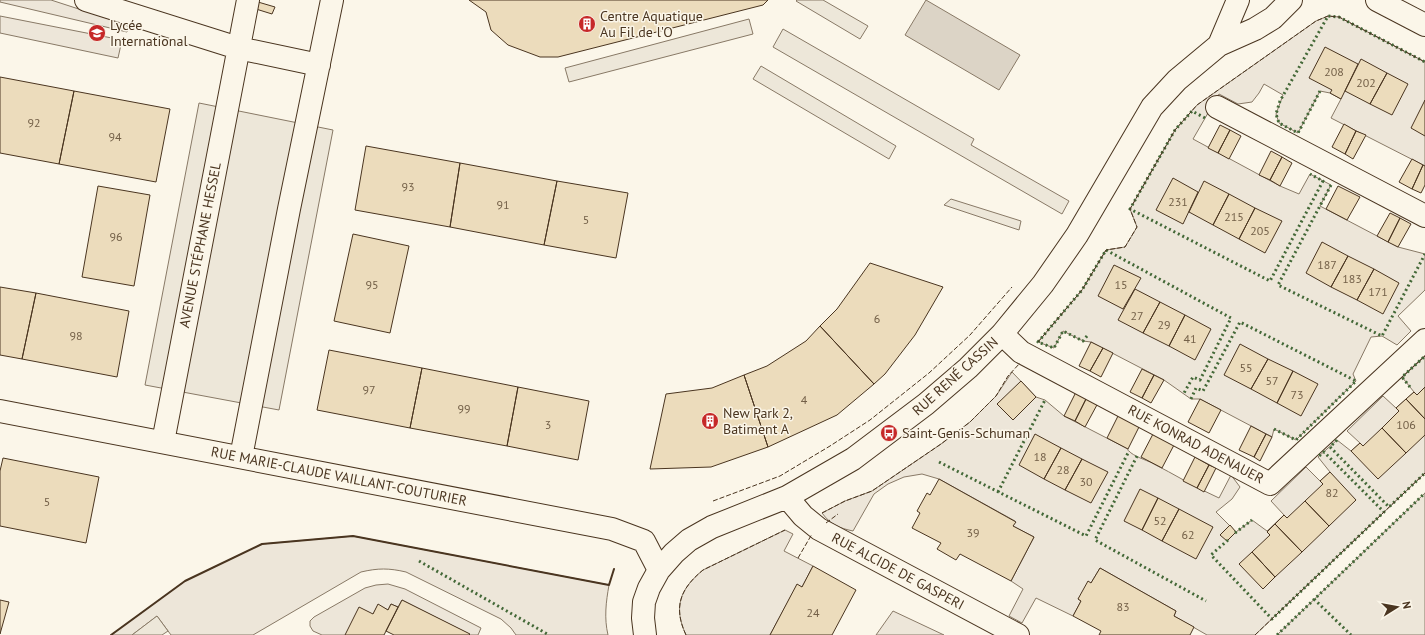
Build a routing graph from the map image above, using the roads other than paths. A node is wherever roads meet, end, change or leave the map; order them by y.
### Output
1 (86, 0) edge
2 (248, 0) edge
3 (332, 0) edge
4 (1238, 0) edge
5 (1291, 0) edge
6 (1377, 0) edge
7 (1425, 25) edge
8 (1218, 45) junction
9 (238, 48) junction
10 (319, 65) junction
11 (1217, 107) dead end
12 (1425, 216) edge
13 (1002, 334) junction
14 (1425, 340) edge
15 (0, 411) edge
16 (163, 442) junction
17 (241, 457) junction
18 (787, 497) junction
19 (659, 570) junction
20 (645, 635) edge
21 (1018, 635) edge

1 - 9 street
2 - 9 street, AVENUE STÉPHANE HESSEL
3 - 10 street
4 - 8 street, RUE RENÉ CASSIN
5 - 8 street, RUE RENÉ CASSIN
6 - 7 street
8 - 13 street, RUE RENÉ CASSIN
9 - 10 street
9 - 16 street, AVENUE STÉPHANE HESSEL
10 - 17 street
11 - 12 street
13 - 14 street, RUE KONRAD ADENAUER
13 - 18 street, RUE RENÉ CASSIN
15 - 16 street, RUE MARIE-CLAUDE VAILLANT-COUTURIER
16 - 17 street, RUE MARIE-CLAUDE VAILLANT-COUTURIER
17 - 19 street, RUE MARIE-CLAUDE VAILLANT-COUTURIER
18 - 19 street, RUE RENÉ CASSIN
18 - 21 street, RUE ALCIDE DE GASPERI
19 - 20 street, RUE RENÉ CASSIN

